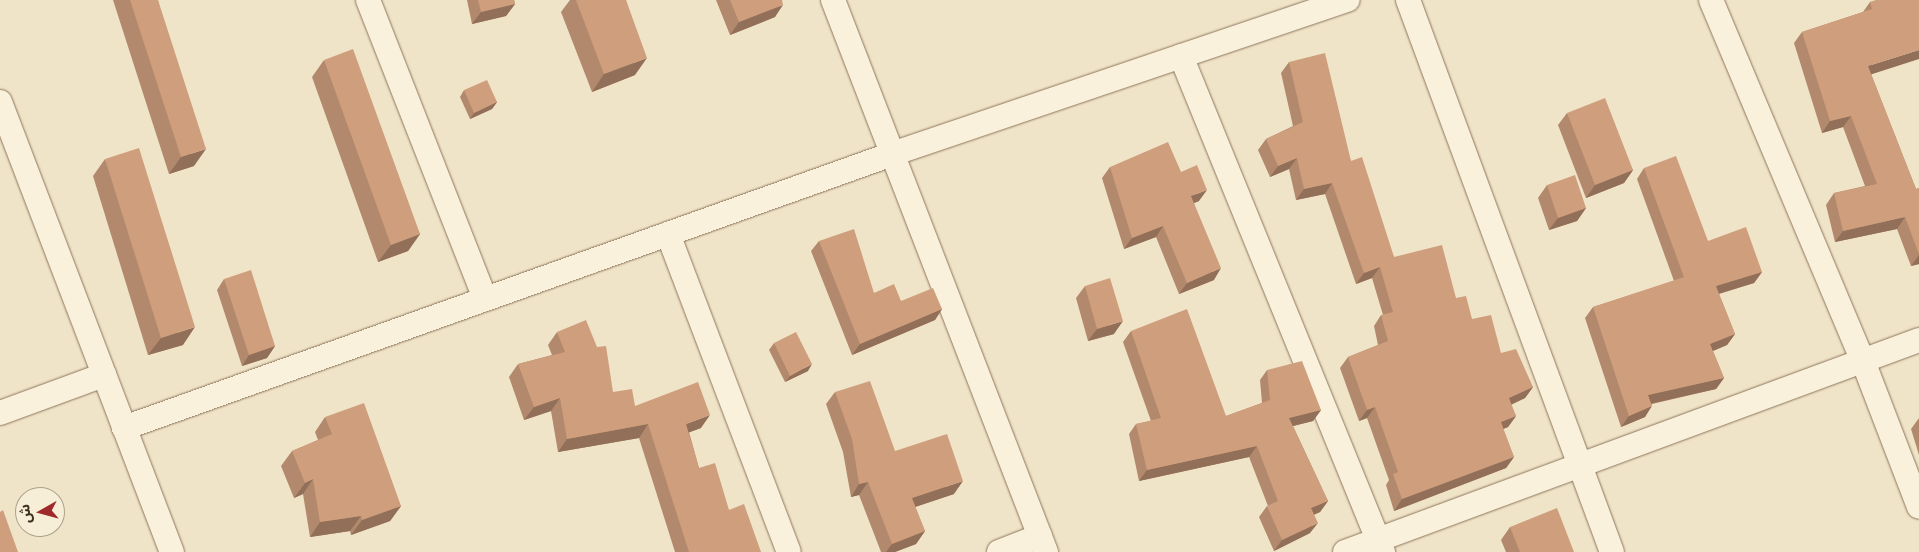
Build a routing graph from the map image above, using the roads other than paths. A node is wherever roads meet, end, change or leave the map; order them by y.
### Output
1 (368, 0) edge
2 (833, 0) edge
3 (1348, 0) edge
4 (1408, 0) edge
5 (1711, 0) edge
6 (1181, 56) junction
7 (0, 102) edge
8 (892, 154) junction
9 (668, 234) junction
10 (485, 299) junction
11 (1919, 340) edge
12 (1863, 361) junction
13 (104, 375) junction
14 (0, 413) edge
15 (124, 428) junction
16 (1581, 467) junction
17 (1919, 507) edge
18 (1043, 544) edge
19 (1381, 546) edge
20 (172, 552) edge
21 (789, 552) edge
22 (999, 552) edge
23 (1346, 552) edge
24 (1612, 552) edge

1 - 10 street
2 - 8 street
3 - 6 street
4 - 16 street
5 - 12 street
6 - 8 street
6 - 19 street
7 - 13 street
8 - 9 street
8 - 18 street
9 - 10 street
9 - 21 street
10 - 15 street
11 - 12 street
12 - 16 street
12 - 17 street
13 - 14 street
13 - 15 street
15 - 20 street
16 - 19 street
16 - 24 street
18 - 22 street
19 - 23 street

